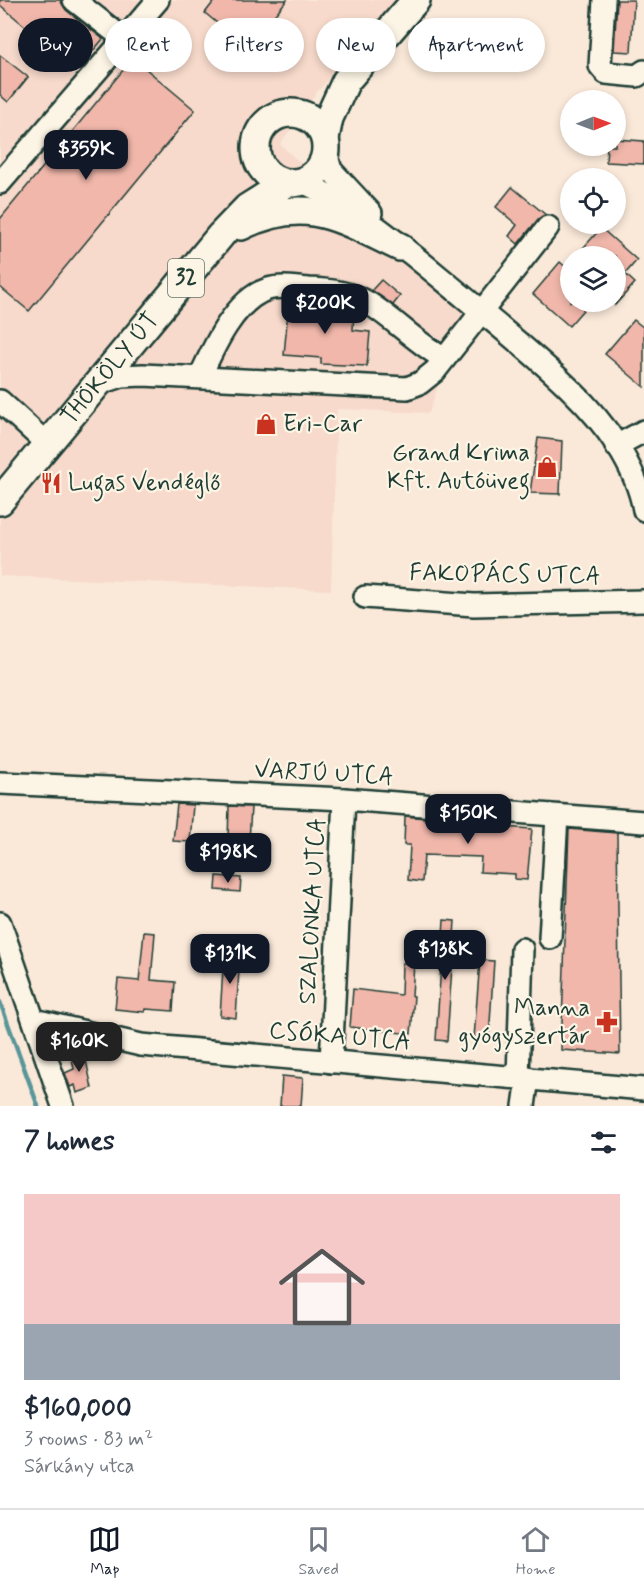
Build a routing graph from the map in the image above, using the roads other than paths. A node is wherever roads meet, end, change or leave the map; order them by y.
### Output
1 (74, 0) edge
2 (158, 0) edge
3 (416, 0) edge
4 (604, 0) edge
5 (142, 18) edge
6 (105, 24) edge
7 (105, 61) edge
8 (644, 71) edge
9 (346, 81) junction
10 (293, 113) junction
11 (325, 146) junction
12 (256, 158) junction
13 (0, 183) edge
14 (293, 183) junction
15 (548, 227) dead end
16 (221, 235) junction
17 (408, 252) junction
18 (481, 312) junction
19 (443, 358) junction
20 (200, 377) junction
21 (98, 384) junction
22 (0, 401) edge
23 (644, 431) edge
24 (48, 445) junction
25 (616, 446) junction
26 (0, 501) edge
27 (644, 510) edge
28 (365, 597) dead end
29 (644, 601) edge
30 (0, 783) edge
31 (344, 799) junction
32 (557, 816) junction
33 (644, 822) edge
34 (0, 923) edge
35 (550, 938) dead end
36 (522, 949) dead end
37 (34, 1020) junction
38 (331, 1062) junction
39 (523, 1078) junction
40 (644, 1089) edge
41 (63, 1106) edge
42 (524, 1106) edge

1 - 6 street
2 - 5 street
3 - 9 main road, 32
4 - 8 street
7 - 13 street
9 - 10 main road, 32
9 - 11 main road, 32
10 - 11 main road
10 - 12 main road, THÖKÖLY ÚT / 32
11 - 14 main road, THÖKÖLY ÚT / 32
11 - 17 street
12 - 14 main road
12 - 16 main road, THÖKÖLY ÚT / 32
14 - 16 main road, THÖKÖLY ÚT / 32
14 - 17 street
15 - 18 street
16 - 17 main road
16 - 21 main road, THÖKÖLY ÚT / 32
17 - 18 street
18 - 19 street
18 - 25 street
19 - 20 street
19 - 20 street
20 - 21 street
21 - 24 main road, THÖKÖLY ÚT / 32
22 - 24 street
23 - 25 street
24 - 26 main road, THÖKÖLY ÚT / 32
25 - 27 street
28 - 29 street, FAKOPÁCS UTCA
30 - 31 street, VARJÚ UTCA
31 - 32 street, VARJÚ UTCA
31 - 38 street, SZALONKA UTCA
32 - 33 street, VARJÚ UTCA
32 - 35 street
34 - 37 street
36 - 39 street
37 - 38 street, CSÓKA UTCA
37 - 41 street
38 - 39 street, CSÓKA UTCA
39 - 40 street, CSÓKA UTCA
39 - 42 street

